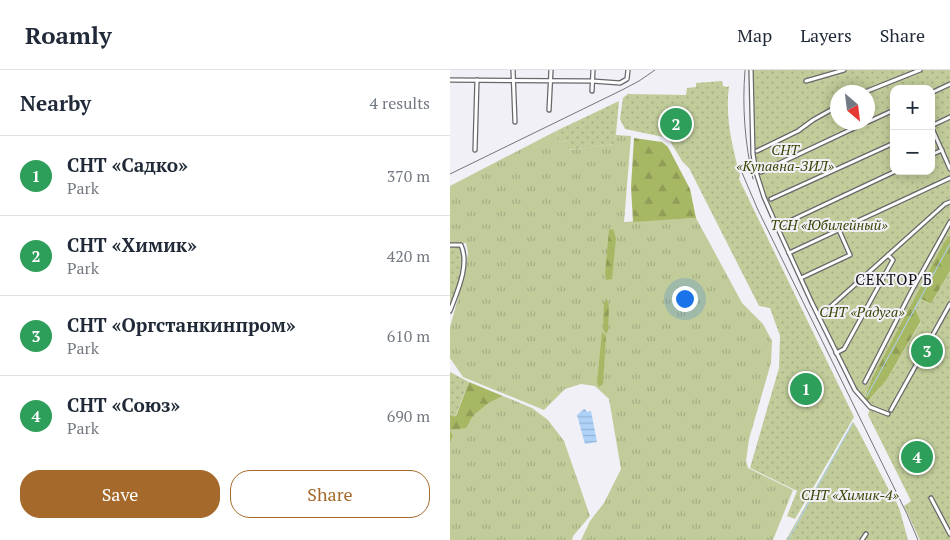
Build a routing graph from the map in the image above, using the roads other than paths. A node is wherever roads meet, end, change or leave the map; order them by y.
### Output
1 (513, 70) edge
2 (551, 70) edge
3 (593, 70) edge
4 (628, 70) edge
5 (751, 70) edge
6 (844, 70) edge
7 (920, 70) edge
8 (450, 80) edge
9 (477, 80) junction
10 (513, 80) junction
11 (551, 81) junction
12 (592, 81) junction
13 (806, 81) dead end
14 (950, 84) edge
15 (875, 88) edge
16 (592, 91) dead end
17 (935, 91) edge
18 (549, 110) dead end
19 (830, 110) edge
20 (890, 112) edge
21 (950, 117) edge
22 (875, 118) edge
23 (514, 122) dead end
24 (935, 124) edge
25 (850, 130) edge
26 (933, 130) edge
27 (890, 145) edge
28 (475, 150) dead end
29 (942, 150) junction
30 (757, 152) dead end
31 (935, 153) edge
32 (950, 169) edge
33 (761, 172) dead end
34 (890, 174) edge
35 (950, 178) edge
36 (771, 199) dead end
37 (950, 202) edge
38 (950, 222) edge
39 (777, 227) junction
40 (839, 230) junction
41 (450, 245) edge
42 (789, 253) junction
43 (888, 255) junction
44 (800, 278) junction
45 (950, 304) edge
46 (450, 311) edge
47 (819, 317) junction
48 (836, 352) junction
49 (865, 382) dead end
50 (891, 410) dead end
51 (888, 414) dead end
52 (931, 498) dead end
53 (866, 534) dead end
54 (950, 534) edge
55 (862, 540) edge

1 - 10 street
2 - 11 street
3 - 12 street
4 - 12 street
5 - 39 street
6 - 13 street
7 - 15 street
8 - 9 street
9 - 10 street
9 - 28 street
10 - 11 street
10 - 23 street
11 - 12 street
11 - 18 street
12 - 16 street
14 - 17 street
19 - 30 street
20 - 22 street
21 - 24 street
25 - 33 street
26 - 29 street
27 - 36 street
29 - 31 street
29 - 32 street
34 - 39 street
35 - 40 street
37 - 43 street
38 - 49 street
39 - 42 street
40 - 42 street
40 - 44 street
41 - 46 street
42 - 44 street
43 - 47 street
43 - 48 street
44 - 47 street
45 - 50 street
47 - 48 street
48 - 51 street
52 - 54 street
53 - 55 street

